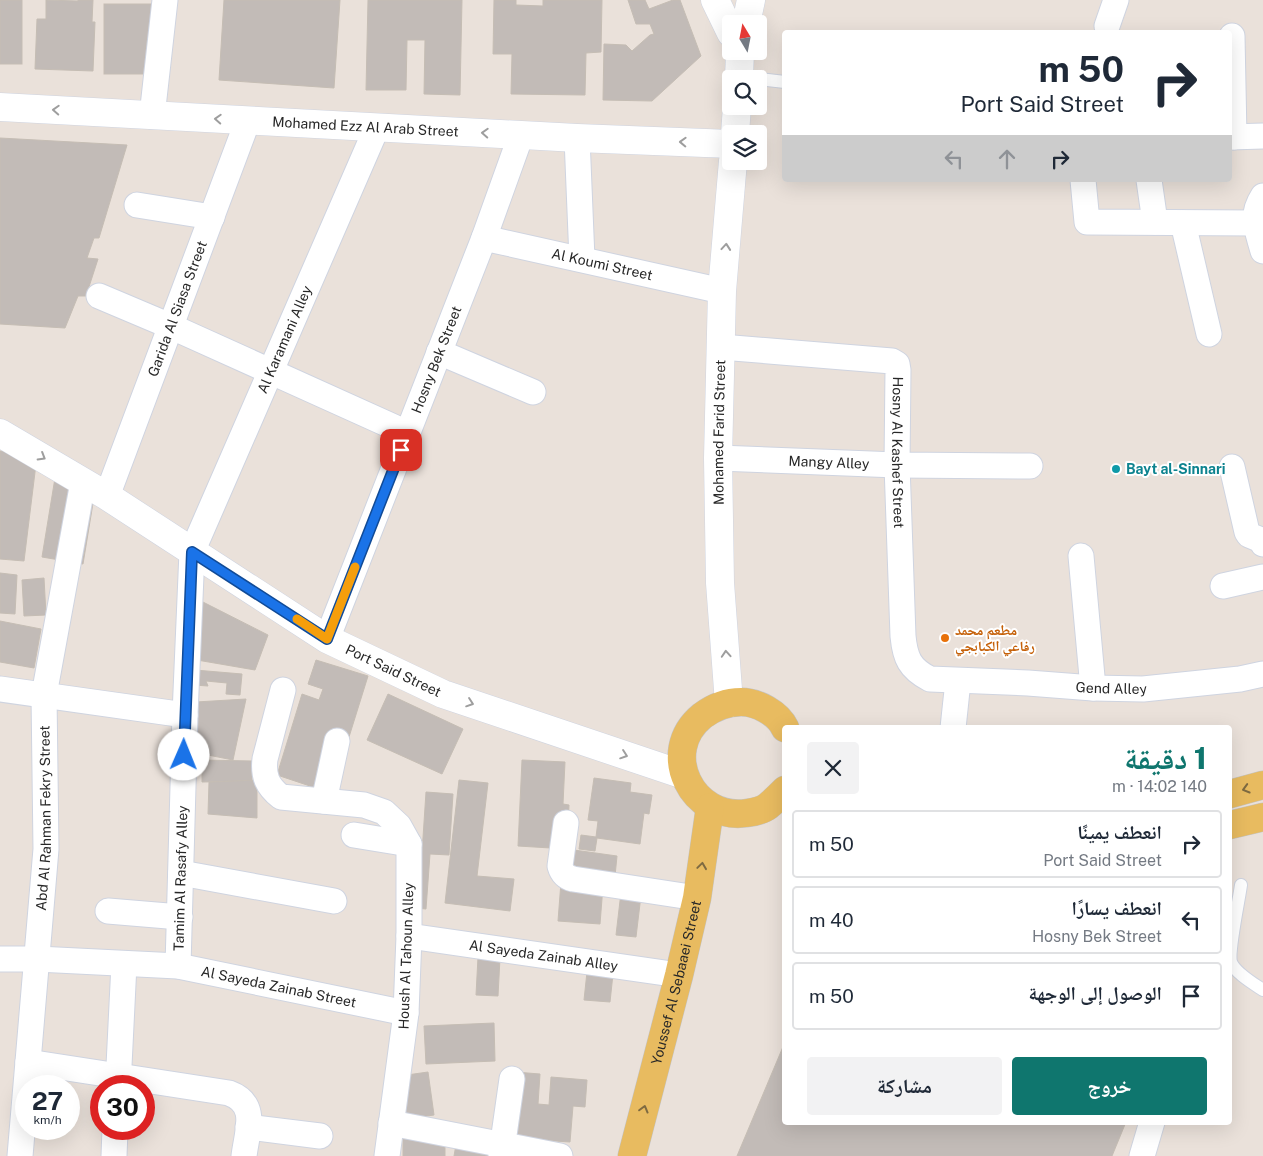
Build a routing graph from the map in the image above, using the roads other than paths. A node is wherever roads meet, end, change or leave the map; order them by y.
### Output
1 (165, 0) edge
2 (715, 0) edge
3 (751, 0) edge
4 (1116, 0) edge
5 (722, 15) edge
6 (748, 15) edge
7 (1108, 26) dead end
8 (1232, 36) dead end
9 (767, 78) edge
10 (782, 81) edge
11 (0, 108) edge
12 (152, 116) junction
13 (248, 120) junction
14 (377, 127) junction
15 (521, 135) junction
16 (1263, 136) edge
17 (1232, 137) edge
18 (577, 138) junction
19 (722, 144) edge
20 (732, 170) edge
21 (1082, 182) edge
22 (1149, 182) edge
23 (1263, 196) edge
24 (138, 205) dead end
25 (212, 217) junction
26 (1155, 222) junction
27 (1183, 223) junction
28 (1255, 223) junction
29 (484, 238) junction
30 (1263, 250) edge
31 (582, 260) junction
32 (722, 290) junction
33 (99, 296) dead end
34 (170, 326) junction
35 (1209, 334) dead end
36 (721, 347) junction
37 (439, 352) junction
38 (271, 372) junction
39 (533, 392) dead end
40 (0, 433) edge
41 (407, 433) junction
42 (718, 458) junction
43 (897, 465) junction
44 (1030, 466) dead end
45 (1232, 468) dead end
46 (83, 482) junction
47 (106, 496) junction
48 (1263, 544) edge
49 (192, 552) junction
50 (1082, 556) dead end
51 (1263, 577) edge
52 (1223, 586) dead end
53 (327, 639) junction
54 (1263, 674) edge
55 (958, 681) junction
56 (1093, 688) junction
57 (0, 689) edge
58 (283, 690) dead end
59 (44, 695) junction
60 (729, 703) junction
61 (185, 715) junction
62 (785, 725) edge
63 (953, 725) edge
64 (337, 741) dead end
65 (684, 775) junction
66 (1263, 785) edge
67 (1232, 793) edge
68 (779, 800) edge
69 (324, 801) junction
70 (710, 807) junction
71 (1263, 817) edge
72 (566, 823) dead end
73 (1232, 825) edge
74 (354, 835) dead end
75 (409, 844) junction
76 (181, 874) junction
77 (1241, 886) dead end
78 (697, 898) junction
79 (334, 901) dead end
80 (108, 911) dead end
81 (180, 917) junction
82 (409, 936) junction
83 (1232, 940) edge
84 (0, 959) edge
85 (37, 959) junction
86 (124, 964) junction
87 (1232, 964) edge
88 (178, 966) junction
89 (679, 975) junction
90 (1263, 990) edge
91 (406, 1013) junction
92 (28, 1062) junction
93 (90, 1075) edge
94 (118, 1075) edge
95 (512, 1079) dead end
96 (155, 1085) edge
97 (392, 1123) junction
98 (1151, 1125) edge
99 (248, 1127) junction
100 (320, 1136) dead end
101 (115, 1140) edge
102 (501, 1150) edge
103 (20, 1156) edge
104 (114, 1156) edge
105 (244, 1156) edge
106 (387, 1156) edge
107 (560, 1156) edge
108 (632, 1156) edge
109 (1142, 1156) edge

1 - 12 street
2 - 5 street
3 - 6 street
4 - 7 street
8 - 17 street
9 - 10 lane
12 -> 11 street, Mohamed Ezz Al Arab Street
13 -> 12 street, Mohamed Ezz Al Arab Street
13 - 14 street, Mohamed Ezz Al Arab Street
13 - 25 street, Garida Al Siasa Street
15 -> 14 street, Mohamed Ezz Al Arab Street
14 - 38 street, Al Karamani Alley
15 - 18 street, Mohamed Ezz Al Arab Street
15 - 29 street, Hosny Bek Street
16 - 17 street
19 -> 18 street, Mohamed Ezz Al Arab Street
18 - 31 street
32 -> 20 street, Mohamed Farid Street
21 - 26 street
22 - 26 street
23 - 28 street
24 - 25 street
25 - 34 street, Garida Al Siasa Street
26 - 27 street
27 - 28 street
27 - 35 street
28 - 30 street
29 - 31 street, Al Koumi Street
29 - 37 street, Hosny Bek Street
31 - 32 street, Al Koumi Street
32 - 36 street, Mohamed Farid Street
33 - 34 street
34 - 38 street
34 - 47 street, Garida Al Siasa Street
36 - 42 street, Mohamed Farid Street
36 - 43 street, Hosny Al Kashef Street
37 - 39 street
37 - 41 street, Hosny Bek Street
38 - 41 street
38 - 49 street, Al Karamani Alley
40 -> 46 street, Port Said Street
41 - 53 street, Hosny Bek Street
42 - 43 street, Mangy Alley
60 -> 42 street, Mohamed Farid Street
43 - 44 street, Mangy Alley
43 - 55 street, Hosny Al Kashef Street
45 - 48 street
46 - 47 street, Port Said Street
46 - 59 street, Abd Al Rahman Fekry Street
47 - 49 street, Port Said Street
49 - 53 street, Port Said Street
49 - 61 street, Tamim Al Rasafy Alley
50 - 56 street
51 - 52 street
53 -> 65 street, Port Said Street
54 - 56 street, Gend Alley
55 - 56 street, Gend Alley
55 - 63 street
57 - 59 street
58 - 69 street
59 - 61 street
59 - 85 street, Abd Al Rahman Fekry Street
60 - 62 main road
60 - 65 main road
61 - 76 street, Tamim Al Rasafy Alley
64 - 69 street
65 - 70 main road
66 -> 67 main road
68 - 70 main road
69 - 75 street
78 -> 70 main road, Youssef Al Sebaaei Street
71 - 73 main road
72 - 78 street
74 - 75 street
75 - 82 street, Housh Al Tahoun Alley
76 - 79 street
76 - 81 street, Tamim Al Rasafy Alley
77 - 83 lane
78 - 89 main road, Youssef Al Sebaaei Street
80 - 81 street
81 - 88 street, Tamim Al Rasafy Alley
82 - 89 street, Al Sayeda Zainab Alley
82 - 91 street, Housh Al Tahoun Alley
84 - 85 street, Al Sayeda Zainab Street
85 - 86 street, Al Sayeda Zainab Street
85 - 92 street, Abd Al Rahman Fekry Street
86 - 88 street, Al Sayeda Zainab Street
86 - 94 street
87 - 90 lane
88 - 91 street, Al Sayeda Zainab Street
108 -> 89 main road, Youssef Al Sebaaei Street
91 - 97 street, Housh Al Tahoun Alley
92 - 93 street
92 - 103 street, Abd Al Rahman Fekry Street
95 - 102 street
96 - 99 street
97 - 102 street
97 - 106 street, Housh Al Tahoun Alley
98 - 109 street
99 - 100 street
99 - 105 street
101 - 104 street
102 - 107 street

